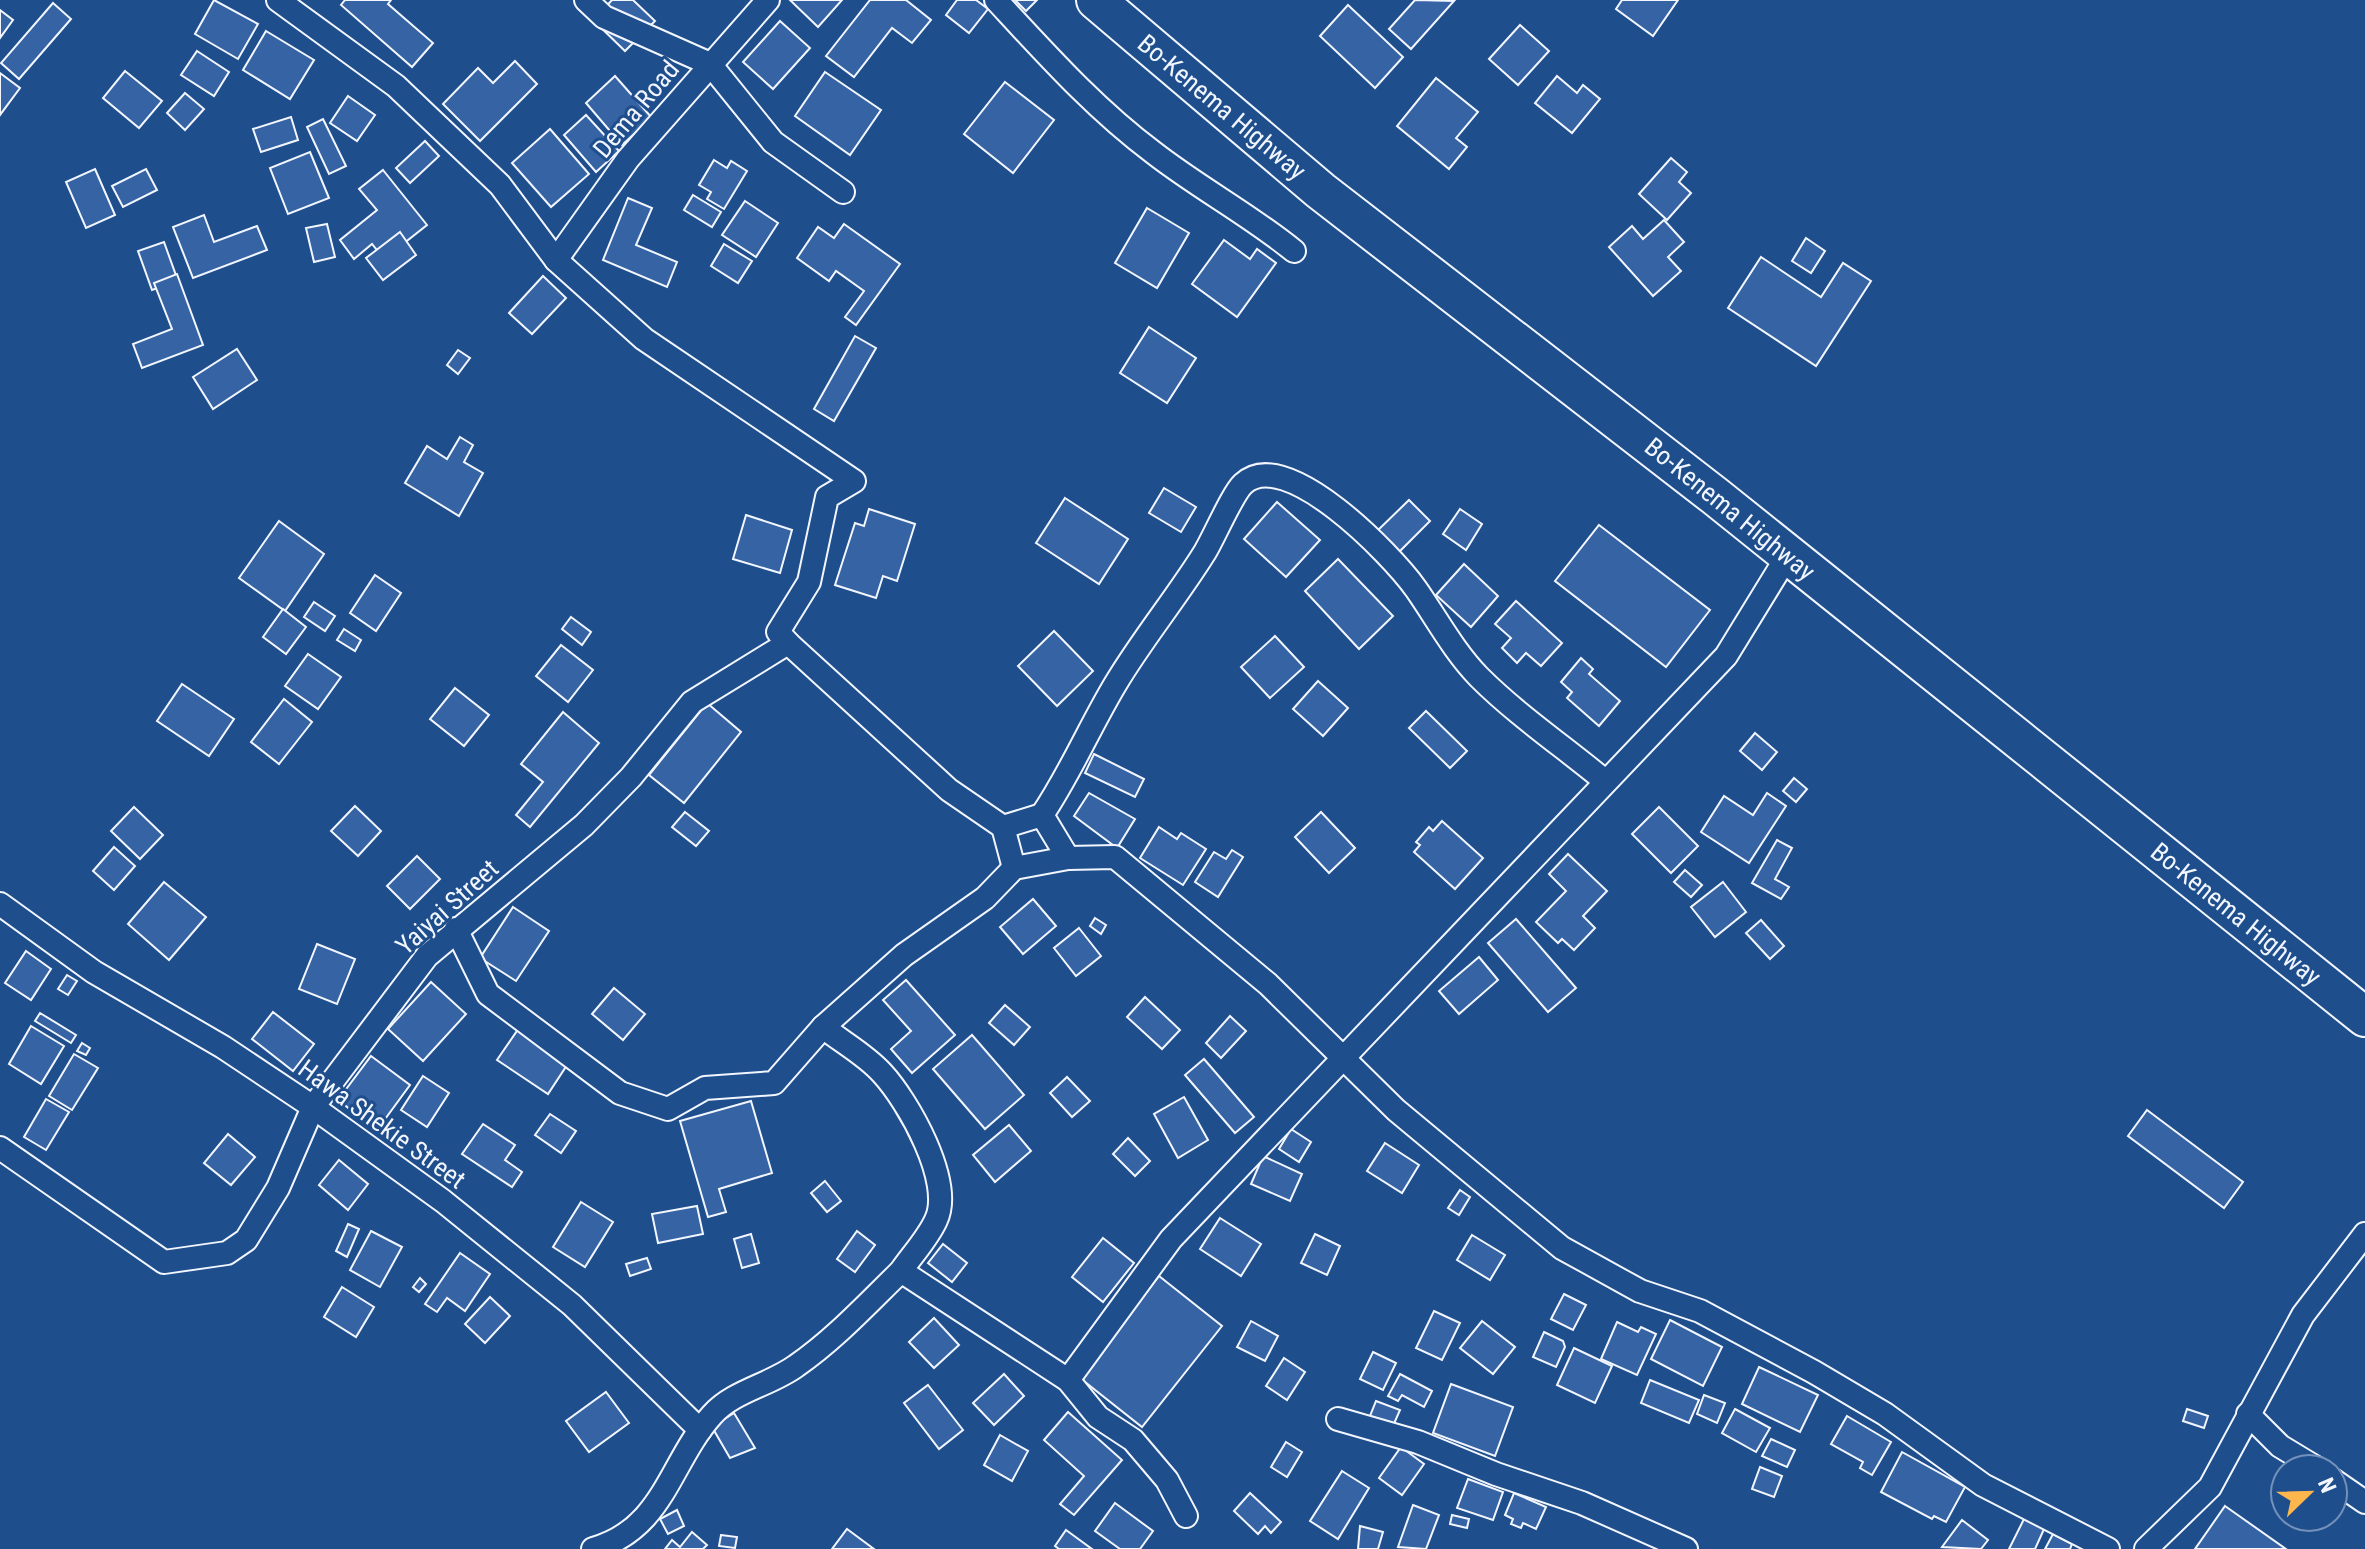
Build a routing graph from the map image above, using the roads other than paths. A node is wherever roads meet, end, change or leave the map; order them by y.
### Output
1 (278, 0) edge
2 (586, 0) edge
3 (768, 0) edge
4 (996, 0) edge
5 (1096, 0) edge
6 (710, 64) junction
7 (843, 192) dead end
8 (1294, 251) dead end
9 (556, 260) junction
10 (1788, 555) junction
11 (788, 643) junction
12 (1605, 781) junction
13 (1042, 815) junction
14 (1003, 827) junction
15 (1068, 858) junction
16 (1014, 868) junction
17 (0, 904) edge
18 (456, 929) junction
19 (2365, 1017) edge
20 (823, 1027) junction
21 (1345, 1057) junction
22 (313, 1107) junction
23 (0, 1148) edge
24 (2365, 1234) edge
25 (901, 1271) junction
26 (1068, 1380) junction
27 (2248, 1414) junction
28 (1338, 1419) dead end
29 (700, 1430) junction
30 (2292, 1453) edge
31 (1186, 1516) dead end
32 (593, 1549) edge
33 (1686, 1549) edge
34 (2108, 1549) edge
35 (2146, 1549) edge

1 - 9 street
2 - 6 street
3 - 6 street, Dema Road
4 - 8 street
5 - 10 highway, Bo-Kenema Highway
6 - 7 street
6 - 9 street, Dema Road
9 - 11 street
10 - 12 street
10 - 19 highway, Bo-Kenema Highway
11 - 14 street
11 - 18 street, Yaiyai Street
12 - 13 street
12 - 21 street
13 - 14 street
13 - 15 street
14 - 16 street
15 - 16 street
15 - 21 street
16 - 20 street
17 - 22 street, Hawa Shekie Street
18 - 20 street
18 - 22 street, Yaiyai Street
20 - 25 street
21 - 26 street
21 - 34 street
22 - 23 street, Yaiyai Street
22 - 29 street, Hawa Shekie Street
24 - 27 street
25 - 26 street
25 - 29 street
26 - 31 street
27 - 30 street
27 - 35 street
28 - 33 street
29 - 32 street

